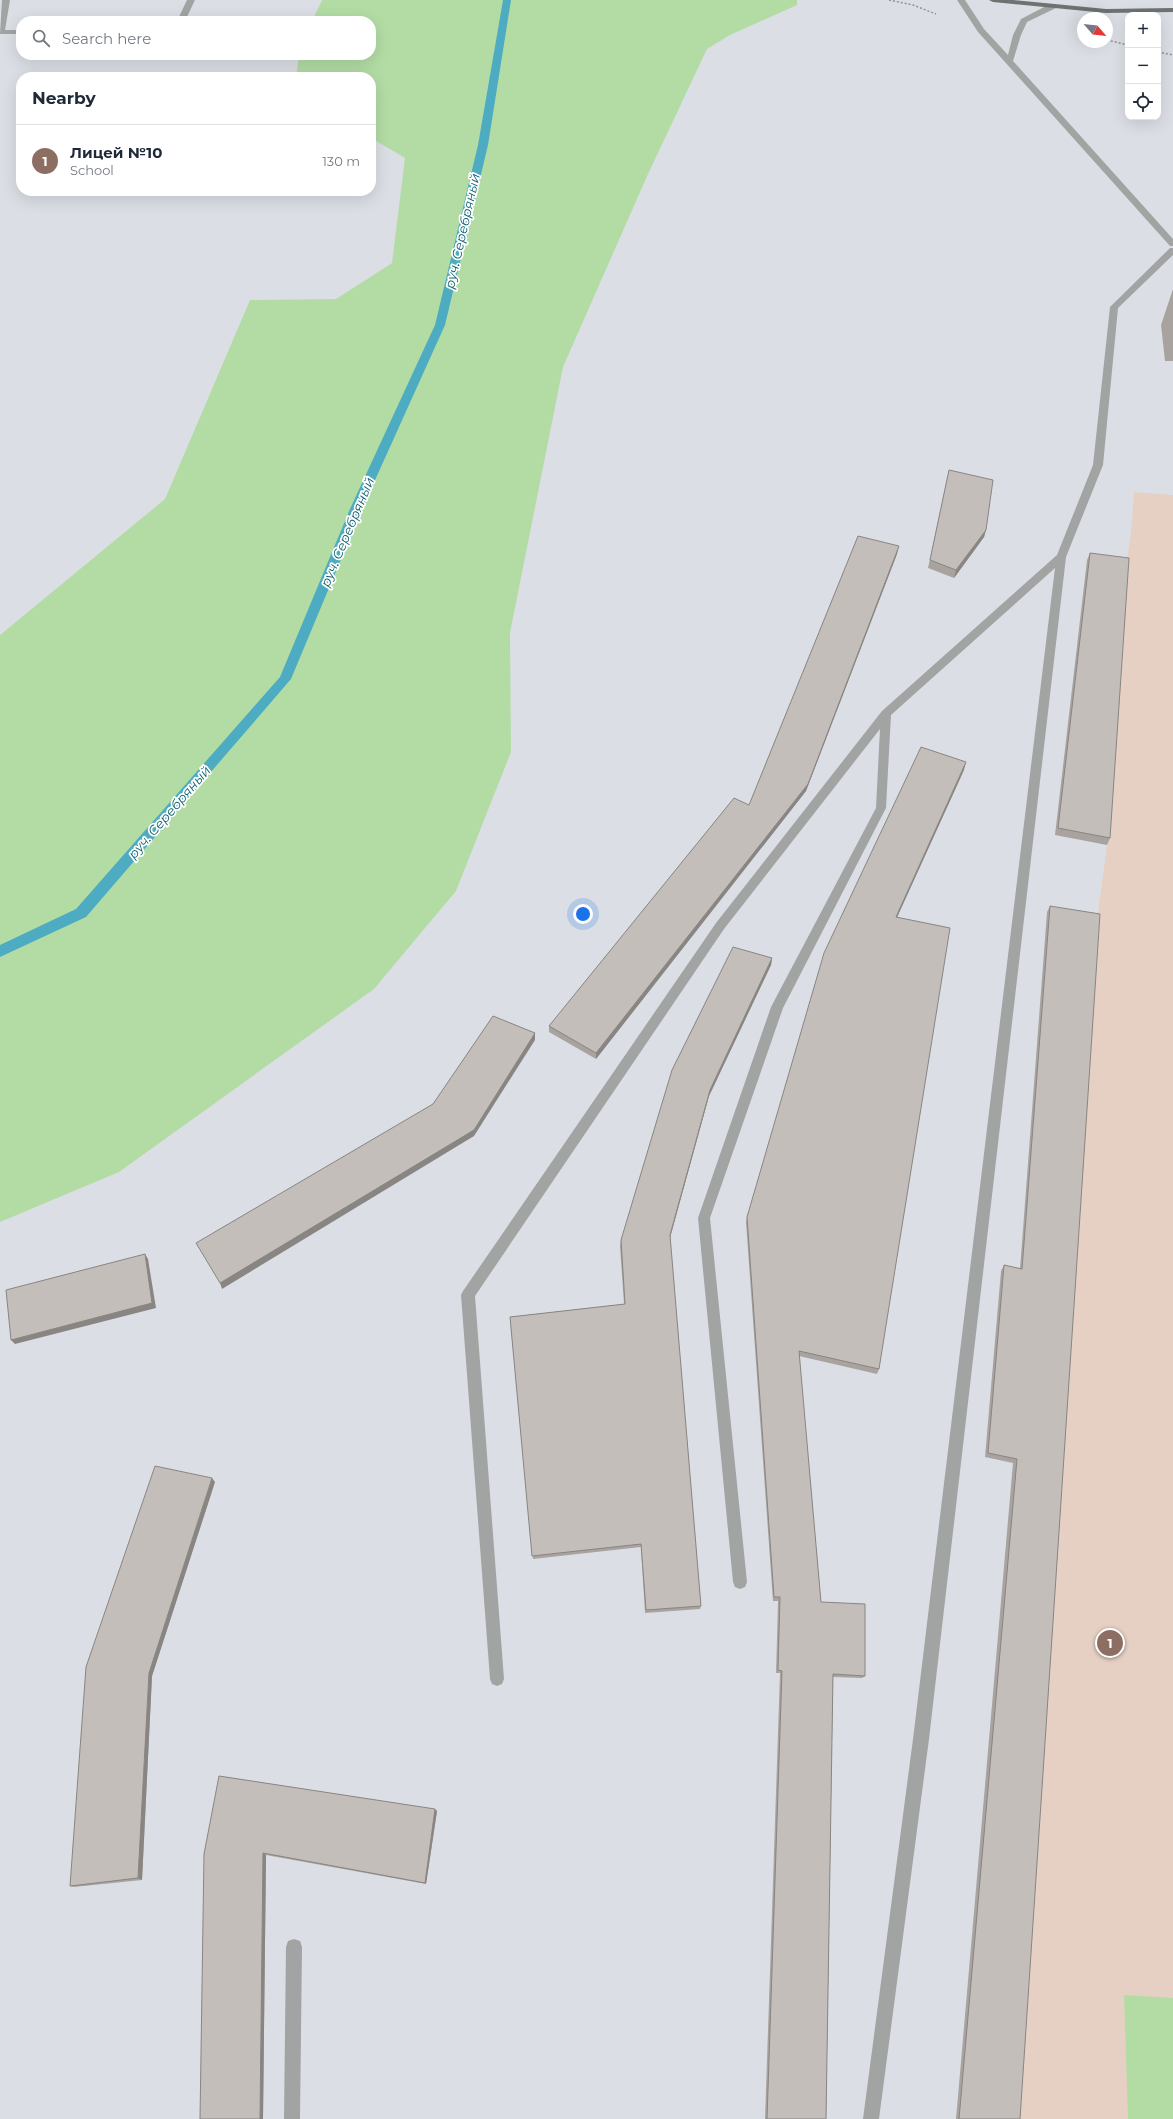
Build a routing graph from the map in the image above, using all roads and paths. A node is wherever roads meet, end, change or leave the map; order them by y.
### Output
1 (6, 0) edge
2 (191, 0) edge
3 (961, 0) edge
4 (993, 0) edge
5 (1052, 6) junction
6 (1173, 10) edge
7 (183, 16) edge
8 (16, 32) edge
9 (1113, 41) edge
10 (1125, 44) edge
11 (1161, 53) edge
12 (1173, 55) edge
13 (1010, 60) junction
14 (1173, 244) edge
15 (1173, 250) edge
16 (1061, 557) junction
17 (886, 714) junction
18 (740, 1582) dead end
19 (497, 1679) dead end
20 (294, 1947) dead end
21 (292, 2119) edge
22 (871, 2119) edge

1 - 8 street
2 - 7 street
3 - 13 street
4 - 5 main road
5 - 6 main road
5 - 13 street
9 - 10 path
11 - 12 path
13 - 14 street
15 - 16 street
16 - 17 street
16 - 22 street
17 - 18 street
17 - 19 street
20 - 21 street

